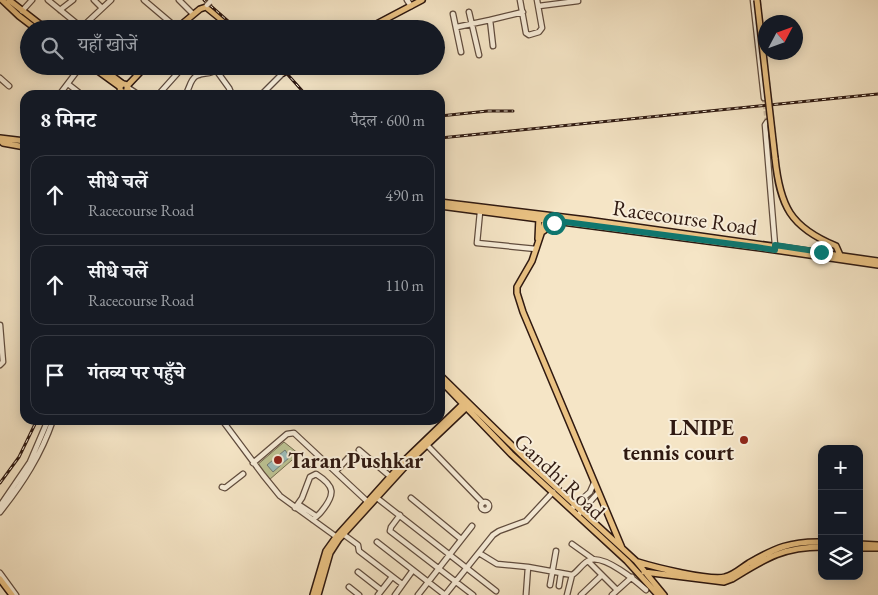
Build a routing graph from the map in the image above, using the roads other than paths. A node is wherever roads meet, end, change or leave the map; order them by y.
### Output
1 (2, 0) edge
2 (9, 0) edge
3 (32, 0) edge
4 (48, 0) edge
5 (73, 0) edge
6 (94, 0) edge
7 (111, 0) edge
8 (144, 0) edge
9 (178, 0) edge
10 (407, 0) edge
11 (422, 0) edge
12 (520, 0) edge
13 (537, 0) edge
14 (753, 0) edge
15 (757, 0) edge
16 (578, 1) dead end
17 (209, 2) edge
18 (411, 6) junction
19 (539, 6) junction
20 (102, 8) junction
21 (60, 10) junction
22 (22, 11) junction
23 (469, 12) dead end
24 (522, 12) junction
25 (193, 14) junction
26 (453, 14) dead end
27 (24, 20) edge
28 (34, 20) edge
29 (71, 20) edge
30 (89, 20) edge
31 (168, 20) edge
32 (186, 20) edge
33 (225, 20) edge
34 (384, 20) edge
35 (490, 20) junction
36 (471, 24) junction
37 (456, 26) junction
38 (493, 46) dead end
39 (461, 52) dead end
40 (479, 55) dead end
41 (74, 75) edge
42 (103, 75) edge
43 (108, 75) edge
44 (138, 75) edge
45 (177, 75) edge
46 (199, 75) joint
47 (205, 75) edge
48 (221, 75) edge
49 (281, 75) edge
50 (0, 78) edge
51 (68, 84) junction
52 (9, 86) dead end
53 (63, 90) edge
54 (76, 90) edge
55 (124, 90) edge
56 (163, 90) edge
57 (188, 90) edge
58 (230, 90) edge
59 (266, 90) edge
60 (764, 98) tunnel mouth
61 (767, 122) tunnel mouth
62 (0, 139) edge
63 (20, 141) edge
64 (20, 146) edge
65 (445, 203) edge
66 (445, 207) edge
67 (480, 212) junction
68 (539, 217) junction
69 (546, 218) junction
70 (530, 219) junction
71 (558, 221) junction
72 (539, 235) junction
73 (775, 247) junction
74 (536, 249) junction
75 (840, 255) junction
76 (878, 261) edge
77 (878, 265) edge
78 (0, 325) edge
79 (0, 365) edge
80 (445, 380) edge
81 (445, 384) edge
82 (467, 404) junction
83 (457, 416) junction
84 (475, 416) junction
85 (445, 424) edge
86 (46, 425) edge
87 (51, 425) edge
88 (226, 425) edge
89 (444, 425) edge
90 (425, 443) junction
91 (359, 450) dead end
92 (349, 457) dead end
93 (253, 463) junction
94 (336, 471) junction
95 (243, 474) dead end
96 (391, 478) junction
97 (594, 483) junction
98 (222, 487) dead end
99 (553, 492) junction
100 (598, 493) junction
101 (377, 498) junction
102 (411, 498) dead end
103 (369, 503) junction
104 (484, 503) dead end
105 (576, 504) junction
106 (0, 506) edge
107 (297, 506) junction
108 (571, 509) junction
109 (582, 509) junction
110 (0, 512) edge
111 (400, 515) junction
112 (578, 515) junction
113 (314, 518) junction
114 (472, 526) dead end
115 (343, 534) junction
116 (338, 538) junction
117 (461, 539) junction
118 (377, 542) dead end
119 (818, 542) edge
120 (572, 544) dead end
121 (863, 546) edge
122 (818, 547) edge
123 (878, 547) edge
124 (622, 548) junction
125 (556, 550) dead end
126 (478, 553) junction
127 (450, 554) junction
128 (595, 560) junction
129 (588, 561) junction
130 (627, 561) junction
131 (636, 561) junction
132 (467, 567) junction
133 (528, 567) junction
134 (439, 568) junction
135 (413, 570) junction
136 (358, 572) dead end
137 (553, 572) junction
138 (638, 572) junction
139 (0, 573) edge
140 (562, 573) junction
141 (572, 575) junction
142 (602, 575) junction
143 (648, 575) junction
144 (392, 577) junction
145 (632, 577) junction
146 (0, 579) edge
147 (456, 581) junction
148 (428, 582) junction
149 (402, 584) junction
150 (550, 585) dead end
151 (559, 586) dead end
152 (349, 587) dead end
153 (648, 588) junction
154 (617, 590) junction
155 (496, 591) dead end
156 (380, 593) edge
157 (12, 595) edge
158 (16, 595) edge
159 (313, 595) edge
160 (318, 595) edge
161 (359, 595) edge
162 (395, 595) edge
163 (418, 595) edge
164 (445, 595) edge
165 (474, 595) edge
166 (526, 595) edge
167 (567, 595) edge
168 (582, 595) edge
169 (612, 595) edge
170 (641, 595) edge
171 (658, 595) edge
172 (664, 595) edge

1 - 27 main road
2 - 22 main road
3 - 22 street
4 - 21 street
5 - 21 street
6 - 20 street
7 - 20 street
8 - 31 street
9 - 25 street
10 - 18 street
11 - 18 main road
12 - 24 street
13 - 19 street
14 - 60 street
15 - 75 main road, bridge
16 - 19 street
17 - 25 main road
17 - 33 main road
18 - 34 main road
19 - 24 street
20 - 30 street
21 - 29 street
22 - 28 main road
23 - 36 street
24 - 35 street
25 - 32 main road
26 - 37 street
35 - 36 street
35 - 38 street
36 - 37 street
36 - 40 street
37 - 39 street
41 - 51 street
42 - 55 main road
43 - 55 main road
44 - 55 main road
45 - 56 street
46 - 47 street
46 - 57 street
48 - 58 street
49 - 59 street
50 - 52 street
51 - 53 street
51 - 54 street
61 - 73 street
62 - 63 main road
62 - 64 main road
65 - 68 main road
66 - 67 main road
67 - 70 main road
67 - 74 street
68 - 69 main road
68 - 70 main road
68 - 72 main road
69 - 71 main road, Racecourse Road
69 - 72 main road
69 - 73 main road, Racecourse Road
70 - 72 main road
71 - 72 main road
71 - 73 main road, Racecourse Road
72 - 74 main road
73 - 75 main road, Racecourse Road
73 - 77 main road, Racecourse Road
74 - 97 main road
75 - 76 main road, Racecourse Road
78 - 79 street
80 - 82 main road
81 - 82 main road, Gandhi Road
82 - 83 main road
82 - 84 main road, Gandhi Road
82 - 85 main road
82 - 105 main road
83 - 84 main road
83 - 90 main road
84 - 99 main road, Gandhi Road
86 - 106 street
87 - 110 street
88 - 93 street
89 - 90 main road
90 - 96 main road
90 - 104 street
91 - 96 street
92 - 94 street
93 - 94 street
93 - 107 street
94 - 103 street
95 - 98 street
96 - 101 main road
96 - 103 main road
97 - 100 main road
97 - 105 street
99 - 108 main road, Gandhi Road
99 - 126 street
100 - 109 street
100 - 124 main road
101 - 103 main road
101 - 111 street
102 - 117 street
103 - 115 main road
103 - 116 main road
105 - 108 street
105 - 109 main road
107 - 113 street
107 - 113 street
108 - 112 main road, Gandhi Road
109 - 112 street
109 - 124 main road
111 - 127 street
111 - 134 street
112 - 130 main road, Gandhi Road
113 - 116 street
114 - 117 street
115 - 116 main road
115 - 144 street
116 - 159 main road
116 - 160 main road
117 - 127 street
118 - 135 street
119 - 131 main road
120 - 128 street
121 - 123 main road
122 - 143 main road
124 - 131 main road
125 - 137 street
126 - 132 street
126 - 133 street
127 - 132 street
127 - 134 street
128 - 129 street
128 - 145 street
129 - 141 street
129 - 142 street
130 - 131 main road
130 - 138 main road, Gandhi Road
131 - 143 main road
132 - 147 street
132 - 155 street
133 - 137 street
133 - 166 street
134 - 147 street
134 - 148 street
135 - 148 street
135 - 149 street
136 - 156 street
137 - 140 street
137 - 150 street
138 - 143 main road
138 - 153 main road, Gandhi Road
139 - 158 street
140 - 141 street
140 - 151 street
141 - 167 street
142 - 154 street
142 - 168 street
143 - 172 main road
144 - 149 street
144 - 156 street
145 - 153 street
145 - 154 street
146 - 157 main road
147 - 164 street
147 - 165 street
148 - 163 street
148 - 164 street
149 - 162 street
152 - 161 street
153 - 170 street
153 - 171 main road, Gandhi Road
154 - 169 street

